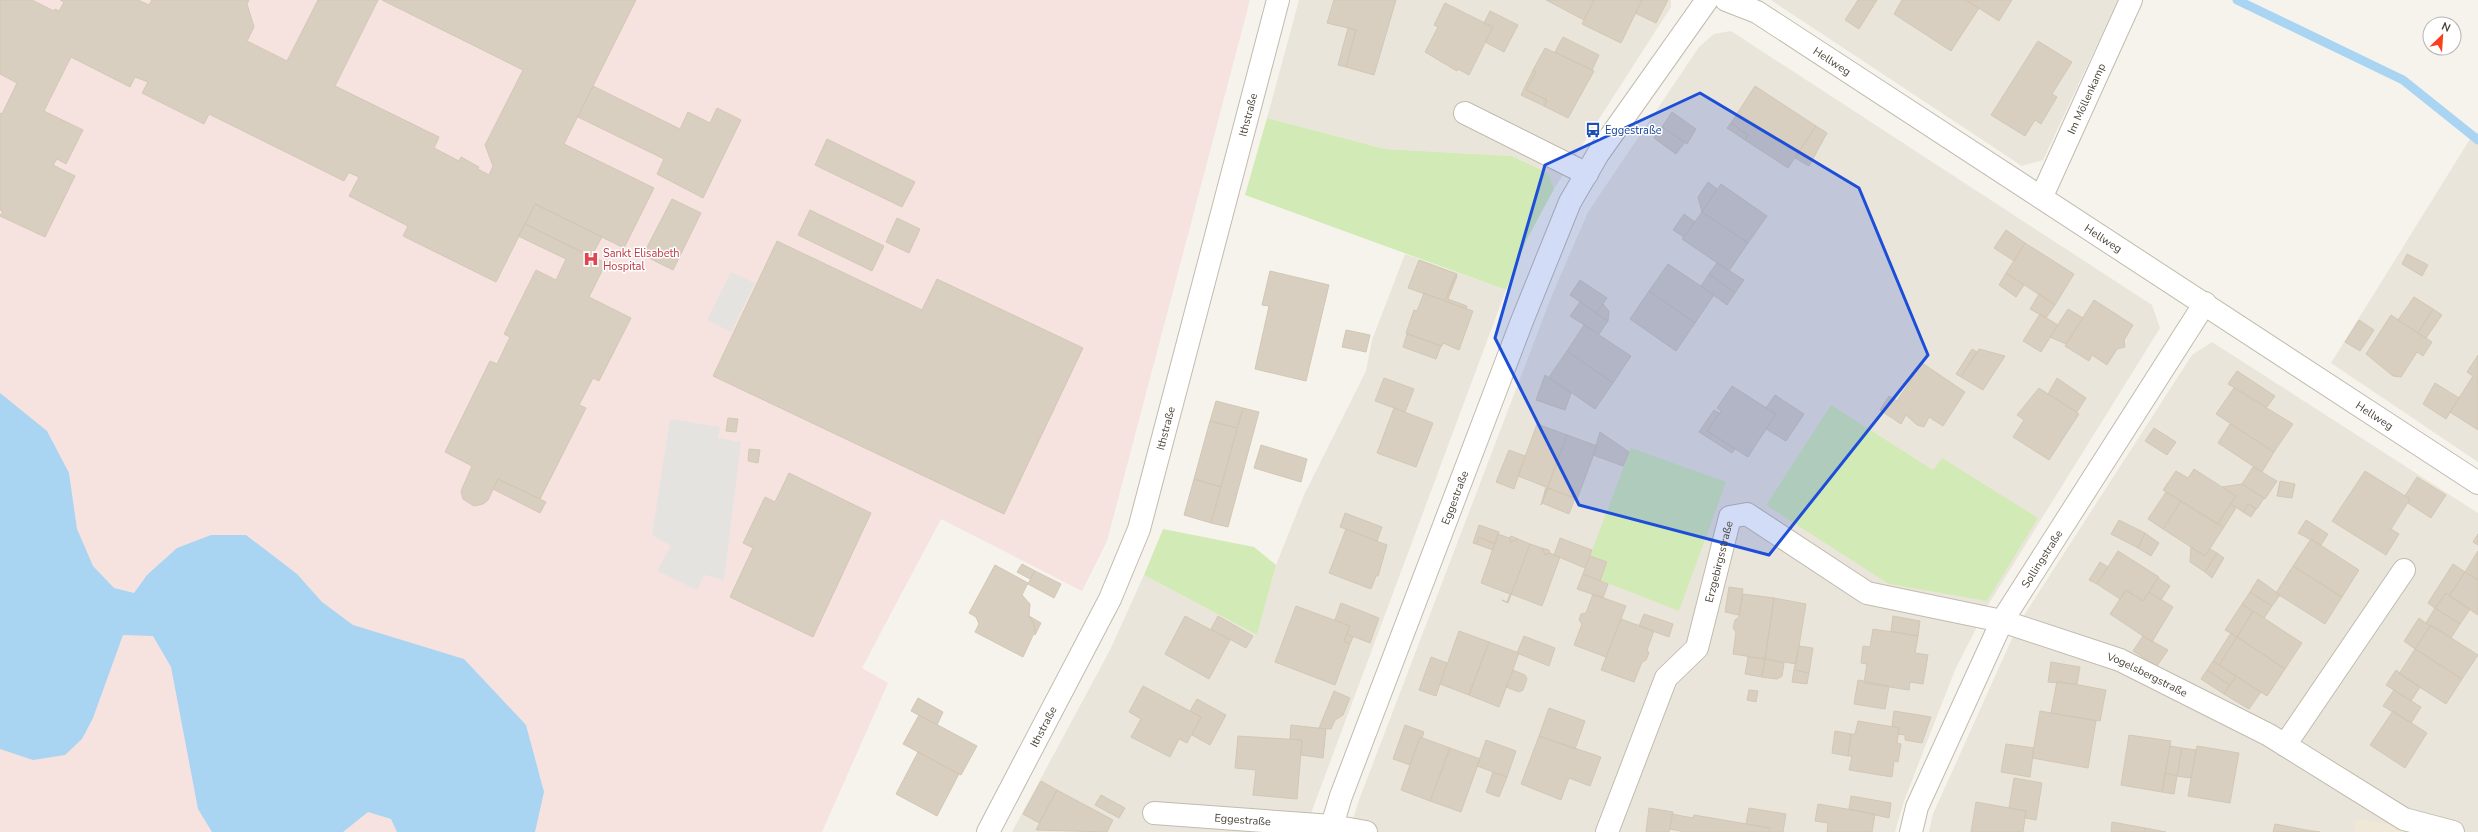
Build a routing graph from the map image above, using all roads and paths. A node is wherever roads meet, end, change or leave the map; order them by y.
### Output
1 (1278, 0) edge
2 (1707, 0) edge
3 (1726, 0) edge
4 (2131, 0) edge
5 (1465, 113) dead end
6 (1587, 174) junction
7 (2042, 196) junction
8 (2205, 302) junction
9 (2478, 483) edge
10 (2404, 570) dead end
11 (2002, 621) junction
12 (2285, 745) junction
13 (1154, 813) dead end
14 (1331, 829) edge
15 (988, 832) edge
16 (1366, 832) edge
17 (1607, 832) edge
18 (1911, 832) edge
19 (2453, 832) edge

1 - 15 street, Ithstraße
2 - 6 street, Eggestraße
3 - 7 street, Hellweg
4 - 7 street, Im Möllenkamp
5 - 6 street
6 - 14 street, Eggestraße
7 - 8 street, Hellweg
8 - 9 street, Hellweg
8 - 11 street, Sollingstraße
10 - 12 street
11 - 12 street, Vogelsbergstraße
11 - 17 street, Erzgebirgsstraße
11 - 18 street, Sollingstraße
12 - 19 street, Vogelsbergstraße
13 - 14 street, Eggestraße
14 - 16 street

